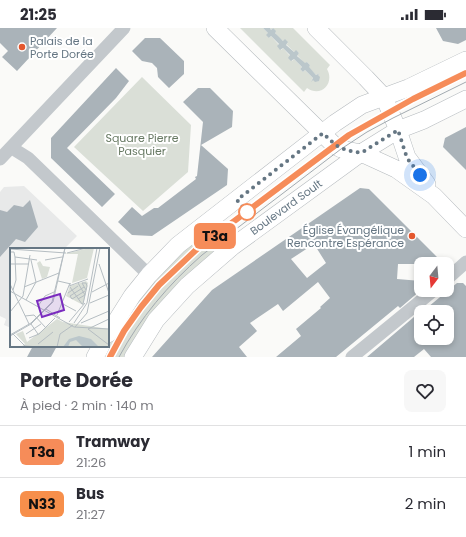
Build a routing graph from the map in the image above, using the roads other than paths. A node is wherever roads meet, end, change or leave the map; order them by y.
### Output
1 (124, 28) edge
2 (215, 28) edge
3 (316, 28) edge
4 (466, 60) edge
5 (384, 97) junction
6 (466, 99) edge
7 (323, 133) junction
8 (391, 134) junction
9 (12, 148) junction
10 (361, 153) junction
11 (1, 158) edge
12 (434, 196) junction
13 (466, 229) edge
14 (466, 262) edge
15 (454, 273) edge
16 (149, 275) junction
17 (425, 297) edge
18 (109, 332) edge
19 (100, 347) edge
20 (95, 357) edge
21 (133, 357) edge
22 (352, 357) edge

1 - 9 street
2 - 7 main road
3 - 5 main road
4 - 5 main road
5 - 7 main road
5 - 8 main road
6 - 8 main road, Boulevard Soult
7 - 10 main road
7 - 16 main road
8 - 10 main road, Boulevard Soult
8 - 12 main road
9 - 11 street
9 - 16 street
10 - 12 main road
10 - 21 main road, Boulevard Soult
12 - 13 main road
14 - 15 street
16 - 18 main road
17 - 22 street
19 - 20 main road

